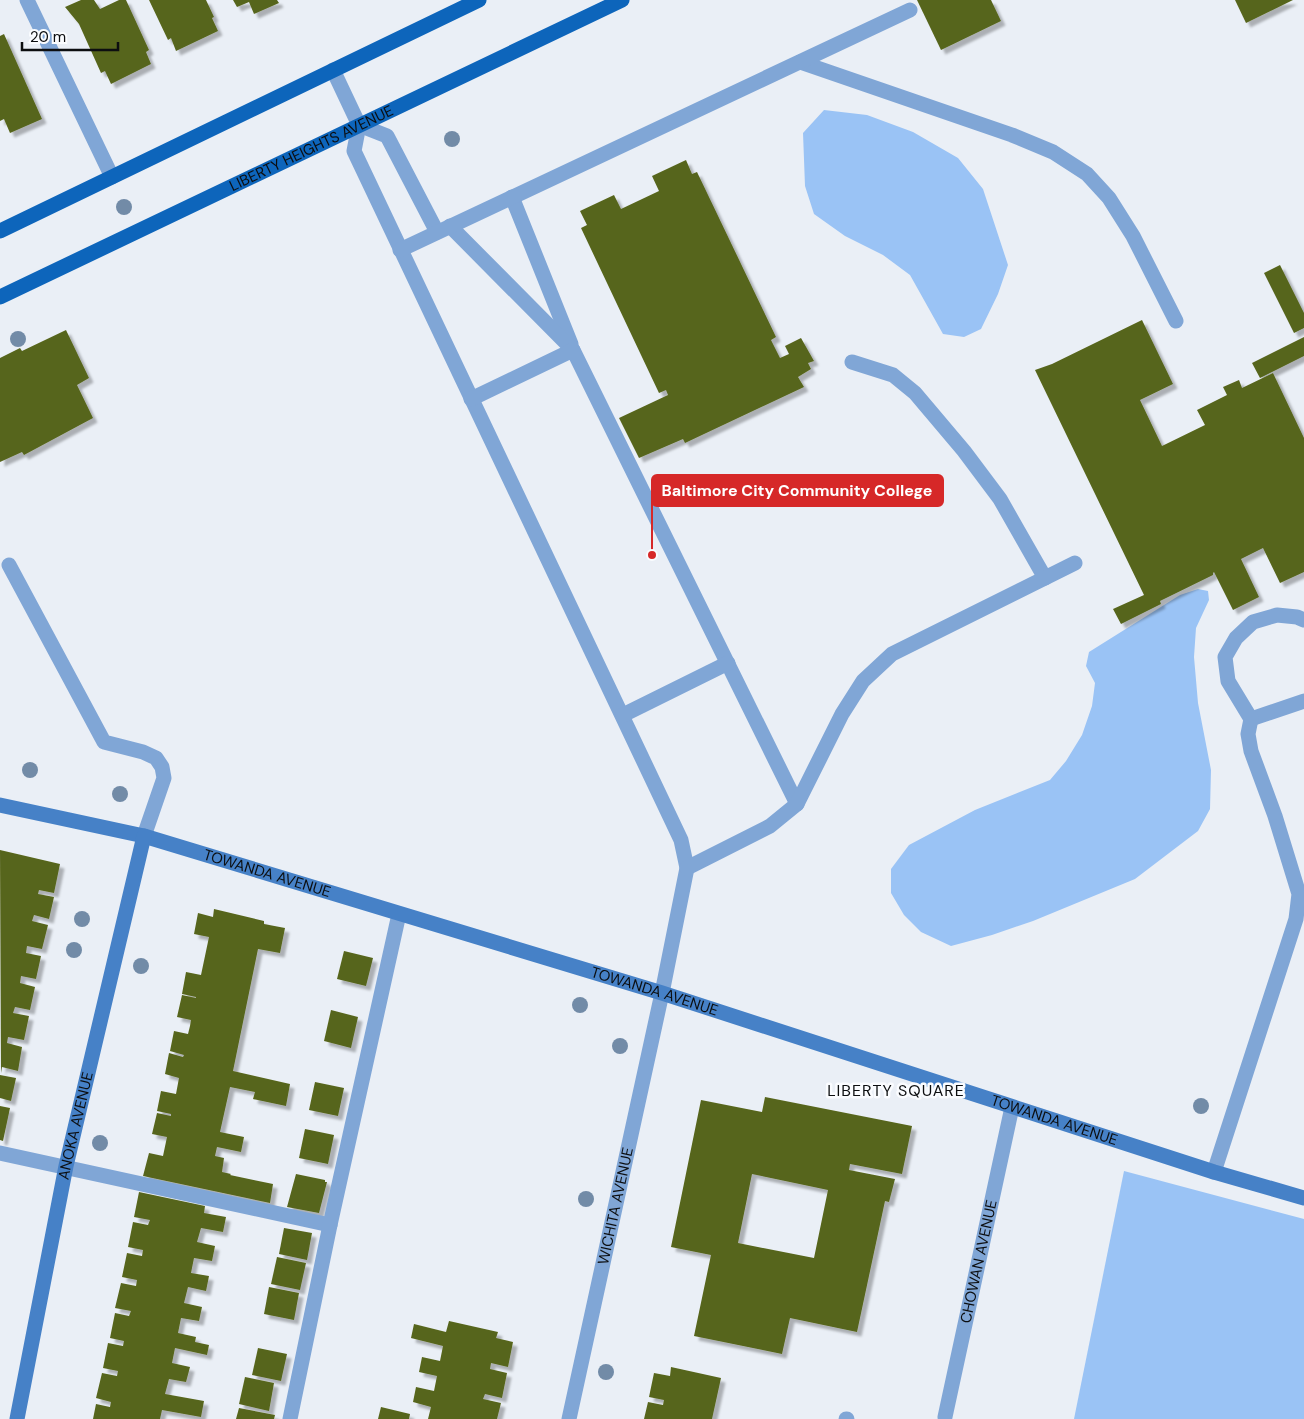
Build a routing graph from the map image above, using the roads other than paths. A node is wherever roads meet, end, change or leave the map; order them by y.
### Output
1 (27, 0) edge
2 (479, 0) edge
3 (622, 0) edge
4 (910, 10) dead end
5 (800, 62) junction
6 (333, 70) junction
7 (359, 126) junction
8 (112, 177) junction
9 (512, 197) junction
10 (443, 229) junction
11 (0, 231) edge
12 (400, 250) junction
13 (0, 297) edge
14 (1176, 321) dead end
15 (573, 350) junction
16 (852, 362) dead end
17 (471, 399) junction
18 (1075, 563) dead end
19 (9, 566) dead end
20 (1045, 578) junction
21 (1304, 620) edge
22 (728, 663) junction
23 (1304, 701) edge
24 (623, 715) junction
25 (1251, 719) junction
26 (797, 804) junction
27 (0, 805) edge
28 (144, 836) junction
29 (687, 868) junction
30 (399, 914) junction
31 (662, 993) junction
32 (1012, 1107) junction
33 (0, 1152) edge
34 (66, 1166) junction
35 (1214, 1172) junction
36 (1304, 1198) edge
37 (330, 1225) junction
38 (945, 1417) dead end
39 (17, 1419) edge
40 (290, 1419) edge
41 (569, 1419) edge

1 - 8 street
2 - 6 main road
3 - 7 main road, LIBERTY HEIGHTS AVENUE
4 - 5 street
5 - 9 street
5 - 14 street
6 - 7 street
6 - 8 main road
7 - 10 street
7 - 12 street
7 - 13 main road, LIBERTY HEIGHTS AVENUE
8 - 11 main road
9 - 10 street
9 - 15 street
10 - 12 street
10 - 15 street
12 - 17 street
15 - 17 street
15 - 22 street
16 - 20 street
17 - 24 street
18 - 20 street
19 - 28 street
20 - 26 street
21 - 25 street
22 - 24 street
22 - 26 street
23 - 25 street
24 - 29 street
25 - 35 street
26 - 29 street
27 - 28 street, TOWANDA AVENUE
28 - 30 street, TOWANDA AVENUE
28 - 34 street, ANOKA AVENUE
29 - 31 street, WICHITA AVENUE
30 - 31 street, TOWANDA AVENUE
30 - 37 street
31 - 32 street, TOWANDA AVENUE
31 - 41 street, WICHITA AVENUE
32 - 35 street, TOWANDA AVENUE
32 - 38 street, CHOWAN AVENUE
33 - 34 street
34 - 37 street
34 - 39 street, ANOKA AVENUE
35 - 36 street, TOWANDA AVENUE
37 - 40 street

